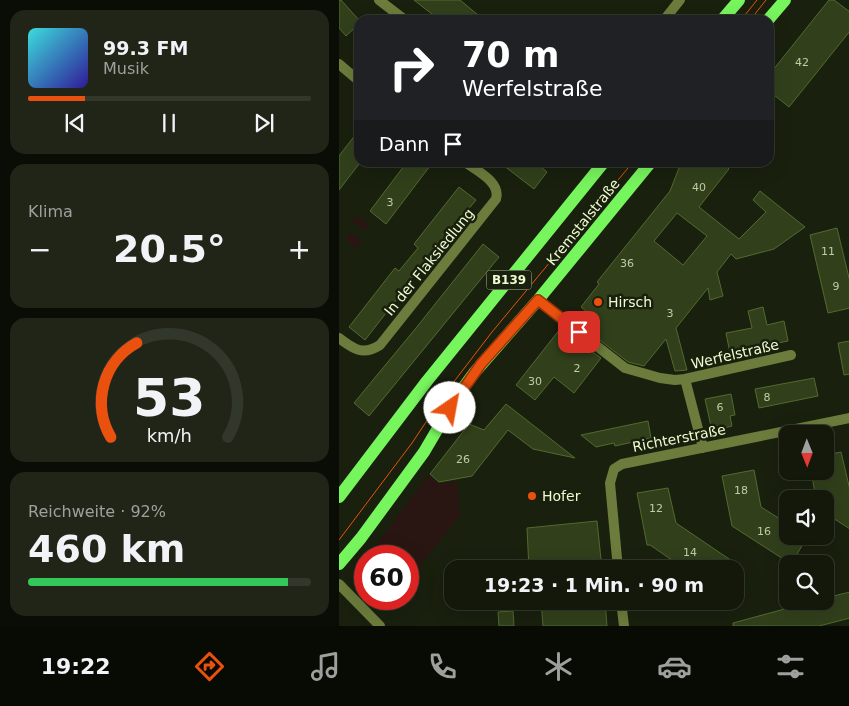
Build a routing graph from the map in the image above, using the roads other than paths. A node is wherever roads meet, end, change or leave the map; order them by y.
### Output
1 (379, 0) edge
2 (680, 0) edge
3 (739, 0) edge
4 (785, 0) edge
5 (398, 15) edge
6 (668, 15) edge
7 (726, 15) edge
8 (772, 15) edge
9 (339, 64) edge
10 (354, 77) edge
11 (472, 167) edge
12 (600, 167) edge
13 (647, 167) edge
14 (538, 300) junction
15 (339, 338) edge
16 (791, 355) dead end
17 (685, 379) junction
18 (849, 418) edge
19 (703, 448) junction
20 (339, 497) edge
21 (617, 560) edge
22 (339, 564) edge
23 (339, 584) edge
24 (622, 610) edge
25 (380, 626) edge
26 (624, 626) edge

1 - 5 street
2 - 6 street
3 - 7 main road
4 - 8 main road
9 - 10 street
11 - 15 street, In der Flaksiedlung
12 - 20 main road, Kremstalstraße / B139
13 - 14 main road, Kremstalstraße / B139
14 - 17 street, Werfelstraße
14 - 22 main road, Kremstalstraße / B139
16 - 17 street, Werfelstraße
17 - 19 street, Werfelstraße
18 - 19 street, Richterstraße
19 - 21 street, Richterstraße
23 - 25 street
24 - 26 street

